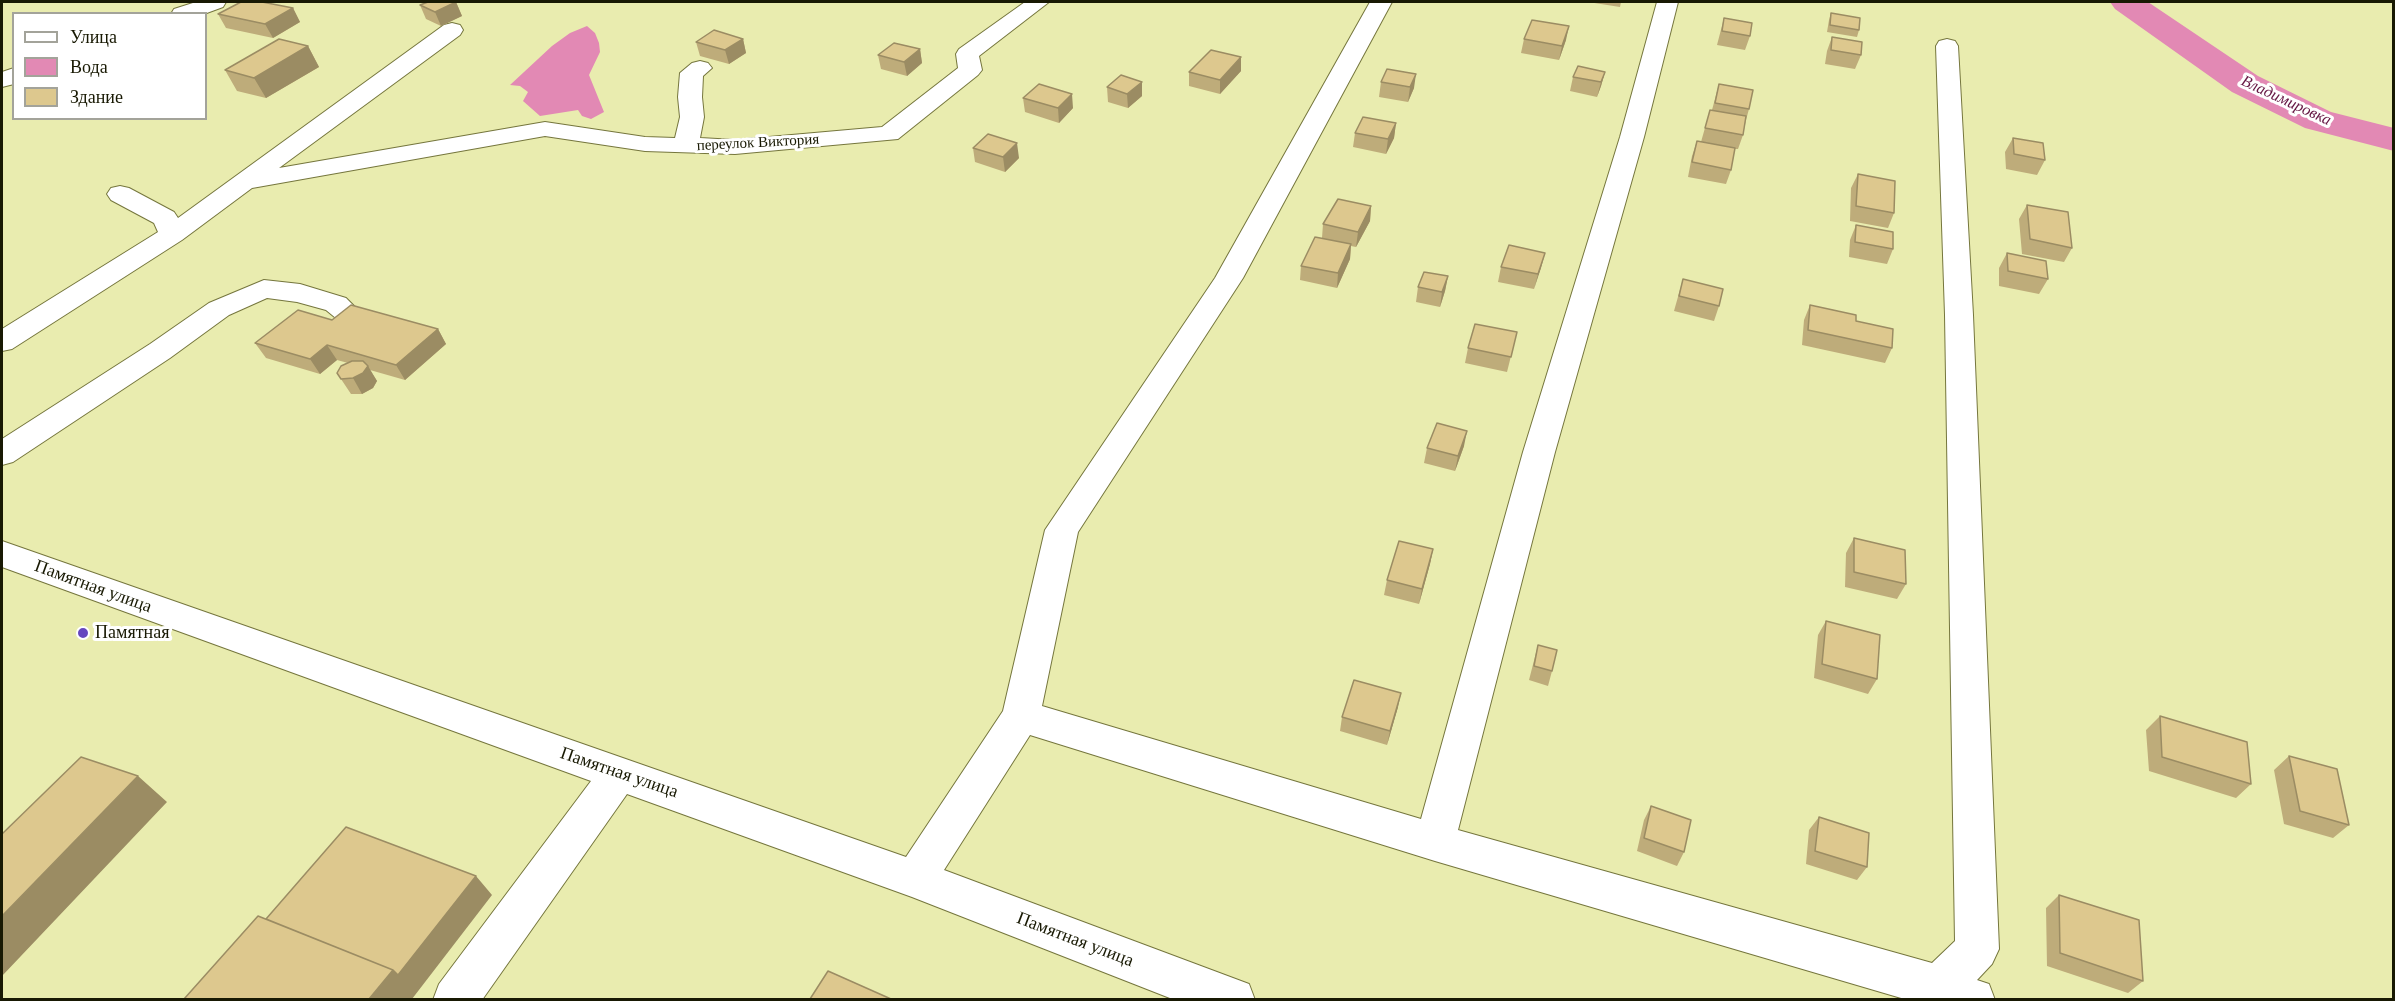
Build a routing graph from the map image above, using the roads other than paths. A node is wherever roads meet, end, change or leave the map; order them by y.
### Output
1 (215, 2) edge
2 (1038, 2) edge
3 (1381, 2) edge
4 (1668, 2) edge
5 (188, 12) edge
6 (452, 30) dead end
7 (1947, 46) dead end
8 (700, 68) dead end
9 (686, 146) junction
10 (245, 182) junction
11 (120, 194) dead end
12 (173, 234) junction
13 (346, 313) edge
14 (2, 342) edge
15 (2, 454) edge
16 (3, 556) edge
17 (1021, 716) junction
18 (620, 772) junction
19 (1435, 842) junction
20 (915, 879) junction
21 (1956, 993) edge
22 (455, 999) edge
23 (1233, 999) edge

1 - 5 street
2 - 9 street, переулок Виктория
3 - 17 street
4 - 19 street
6 - 10 street
7 - 21 street
8 - 9 street
9 - 10 street, переулок Виктория
10 - 12 street
11 - 12 street
12 - 14 street
13 - 15 street
16 - 18 street, Памятная улица
17 - 19 street
17 - 20 street
18 - 20 street, Памятная улица
18 - 22 street
19 - 21 street
20 - 23 street, Памятная улица

